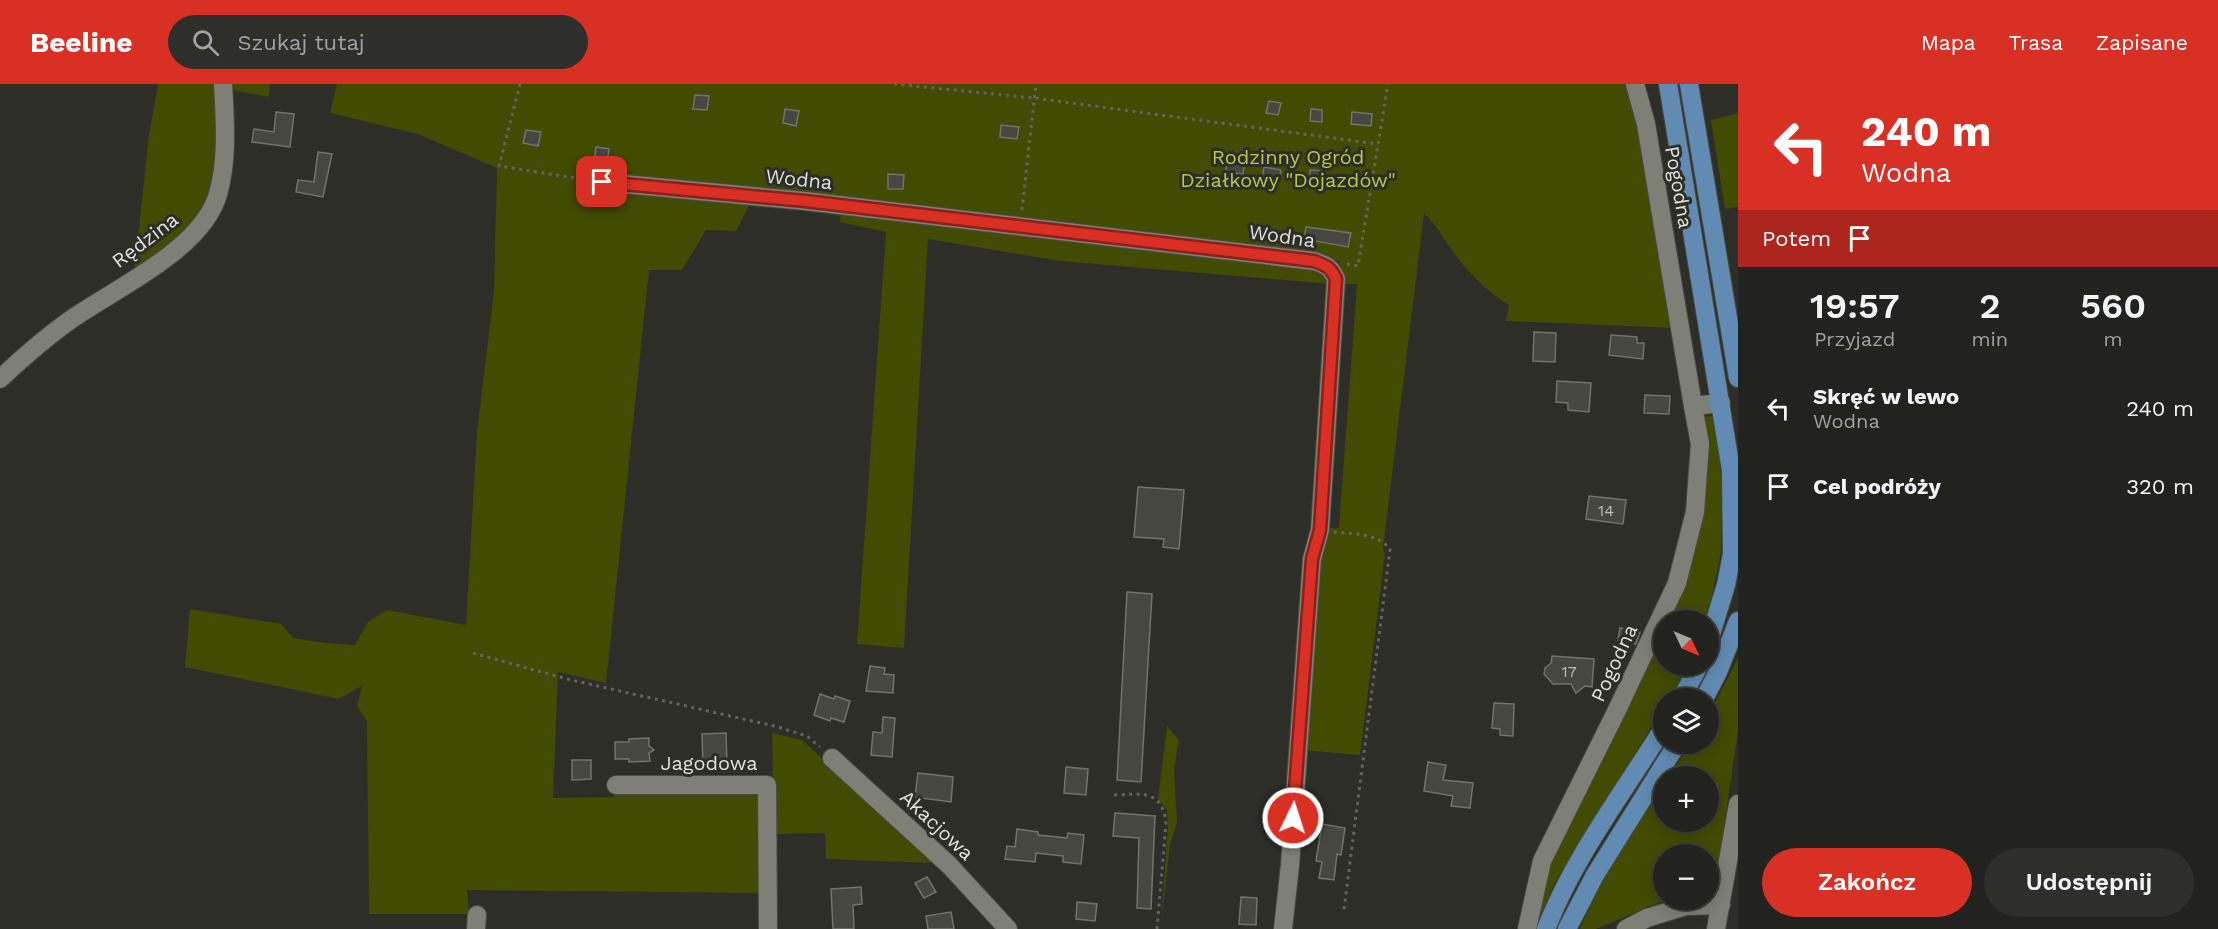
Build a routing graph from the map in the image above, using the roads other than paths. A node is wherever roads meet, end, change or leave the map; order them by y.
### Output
1 (223, 84) edge
2 (1635, 84) edge
3 (1668, 84) edge
4 (1689, 84) edge
5 (602, 182) road end
6 (1738, 378) edge
7 (0, 380) edge
8 (1721, 403) junction
9 (1693, 406) junction
10 (1718, 610) edge
11 (1738, 621) edge
12 (1710, 688) edge
13 (1653, 745) edge
14 (1671, 754) edge
15 (832, 758) road end
16 (616, 785) dead end
17 (1738, 804) edge
18 (1738, 809) edge
19 (1721, 904) junction
20 (768, 929) edge
21 (1008, 929) edge
22 (1283, 929) edge
23 (1527, 929) edge
24 (1546, 929) edge
25 (1567, 929) edge
26 (1626, 929) edge
27 (1716, 929) edge

1 - 7 street, Rędzina
2 - 9 street, Pogodna
3 - 8 main road
4 - 6 main road
5 - 22 street, Wodna
8 - 9 street
8 - 10 main road
9 - 23 street, Pogodna
11 - 12 main road
13 - 24 main road
14 - 25 main road
15 - 21 street, Akacjowa
16 - 20 street, Jagodowa
17 - 18 street
18 - 19 street
19 - 26 street
19 - 27 street

